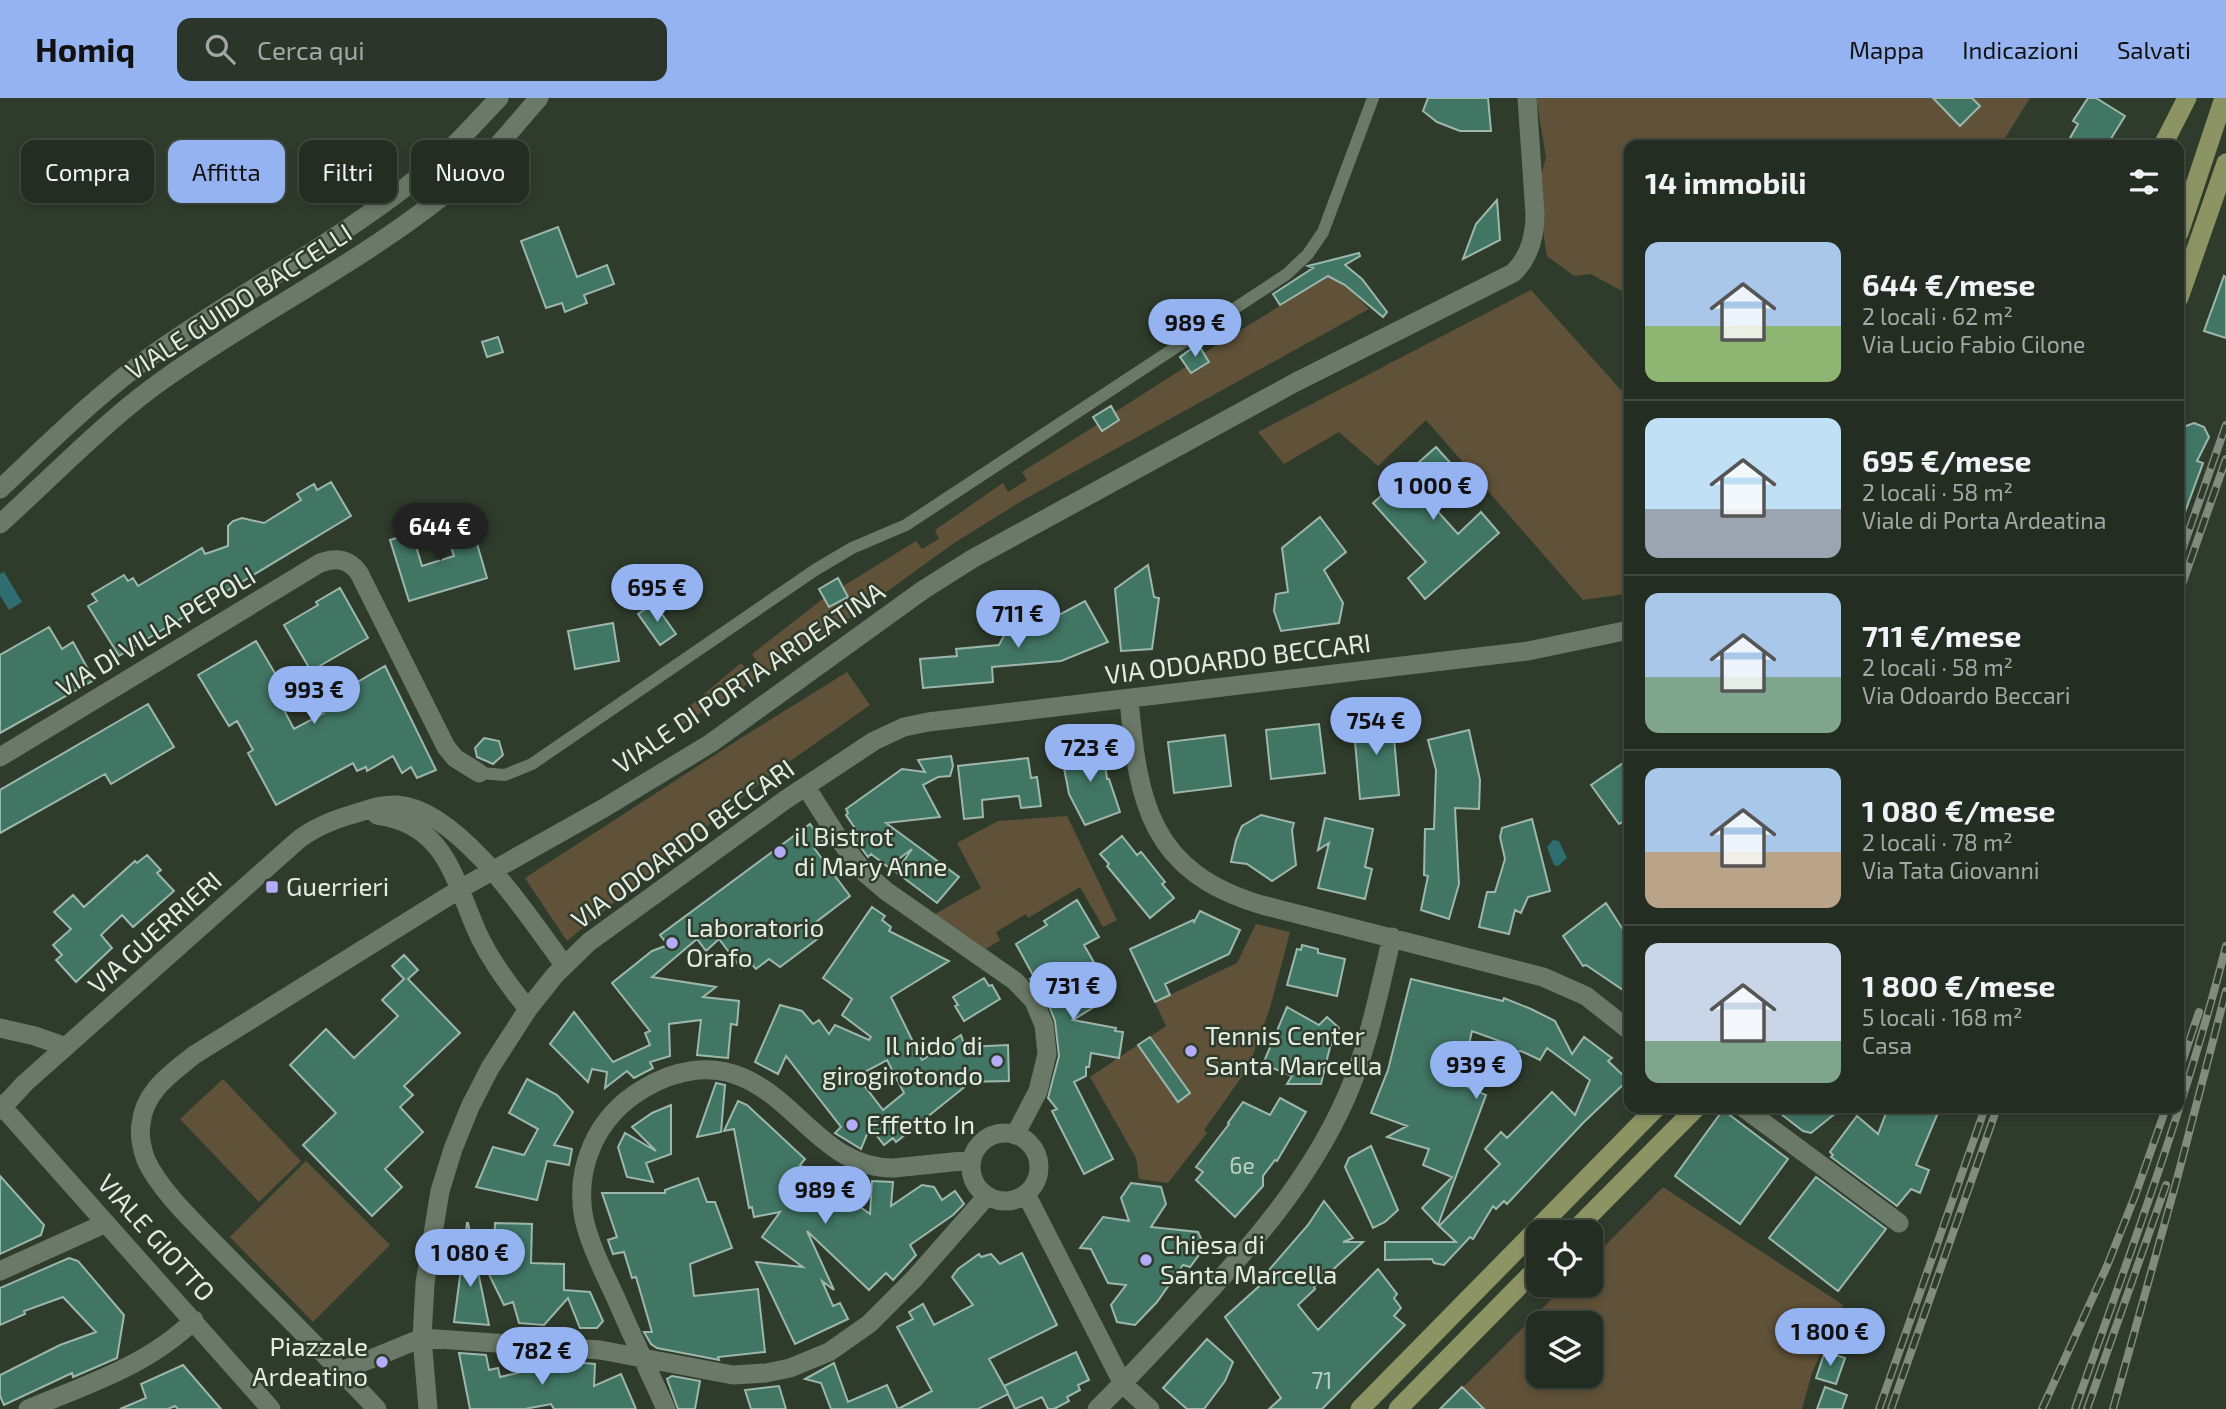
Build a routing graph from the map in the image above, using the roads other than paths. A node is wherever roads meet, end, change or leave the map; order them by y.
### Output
1 (499, 98) edge
2 (538, 98) edge
3 (1373, 98) edge
4 (1527, 98) edge
5 (2187, 98) edge
6 (2224, 98) edge
7 (2166, 140) edge
8 (2226, 163) edge
9 (2184, 218) edge
10 (2184, 284) edge
11 (0, 489) edge
12 (0, 524) edge
13 (1624, 631) edge
14 (1129, 699) junction
15 (0, 757) edge
16 (479, 773) joint
17 (806, 787) junction
18 (353, 814) junction
19 (494, 871) junction
20 (460, 889) junction
21 (1392, 937) junction
22 (564, 965) junction
23 (528, 1009) junction
24 (1624, 1026) edge
25 (0, 1028) edge
26 (66, 1047) junction
27 (1, 1107) edge
28 (1652, 1113) edge
29 (1691, 1113) edge
30 (1751, 1113) edge
31 (1015, 1135) junction
32 (972, 1160) junction
33 (1026, 1194) junction
34 (987, 1196) junction
35 (1585, 1220) edge
36 (106, 1223) junction
37 (1899, 1223) dead end
38 (0, 1271) edge
39 (1526, 1279) edge
40 (194, 1320) junction
41 (422, 1338) junction
42 (642, 1357) junction
43 (339, 1372) junction
44 (1123, 1384) junction
45 (28, 1409) edge
46 (271, 1409) edge
47 (377, 1409) edge
48 (428, 1409) edge
49 (666, 1409) edge
50 (1097, 1409) edge
51 (1150, 1409) edge
52 (1360, 1409) edge
53 (1398, 1409) edge

1 - 11 street, VIALE GUIDO BACCELLI
2 - 12 street, VIALE GUIDO BACCELLI
3 - 16 lane
4 - 19 street, VIALE DI PORTA ARDEATINA
5 - 7 main road
6 - 9 main road
8 - 10 main road
13 - 14 street, VIA ODOARDO BECCARI
14 - 17 street, VIA ODOARDO BECCARI
14 - 21 street
15 - 16 street, VIA DI VILLA PEPOLI
17 - 22 street, VIA ODOARDO BECCARI
17 - 31 street
18 - 19 street, VIA GUERRIERI
18 - 20 street, VIA GUERRIERI
18 - 26 street, VIA GUERRIERI
19 - 20 street, VIALE DI PORTA ARDEATINA
19 - 22 street, VIA GUERRIERI
20 - 23 street, VIA GUERRIERI
20 - 43 street, VIALE DI PORTA ARDEATINA
21 - 24 street
21 - 44 street
22 - 23 street, VIA ODOARDO BECCARI
23 - 41 street, VIA ODOARDO BECCARI
25 - 26 street
26 - 27 street, VIA GUERRIERI
27 - 36 street, VIALE GIOTTO
28 - 52 main road
29 - 35 main road
30 - 37 street
31 - 32 street
31 - 33 street
32 - 34 street
32 - 42 street
33 - 34 street
33 - 44 street
34 - 42 street
36 - 38 street
36 - 40 street, VIALE GIOTTO
39 - 53 main road
40 - 45 street
40 - 46 street, VIALE GIOTTO
41 - 42 street
41 - 43 street
41 - 48 street
42 - 49 street
43 - 47 street
44 - 50 street
44 - 51 street

